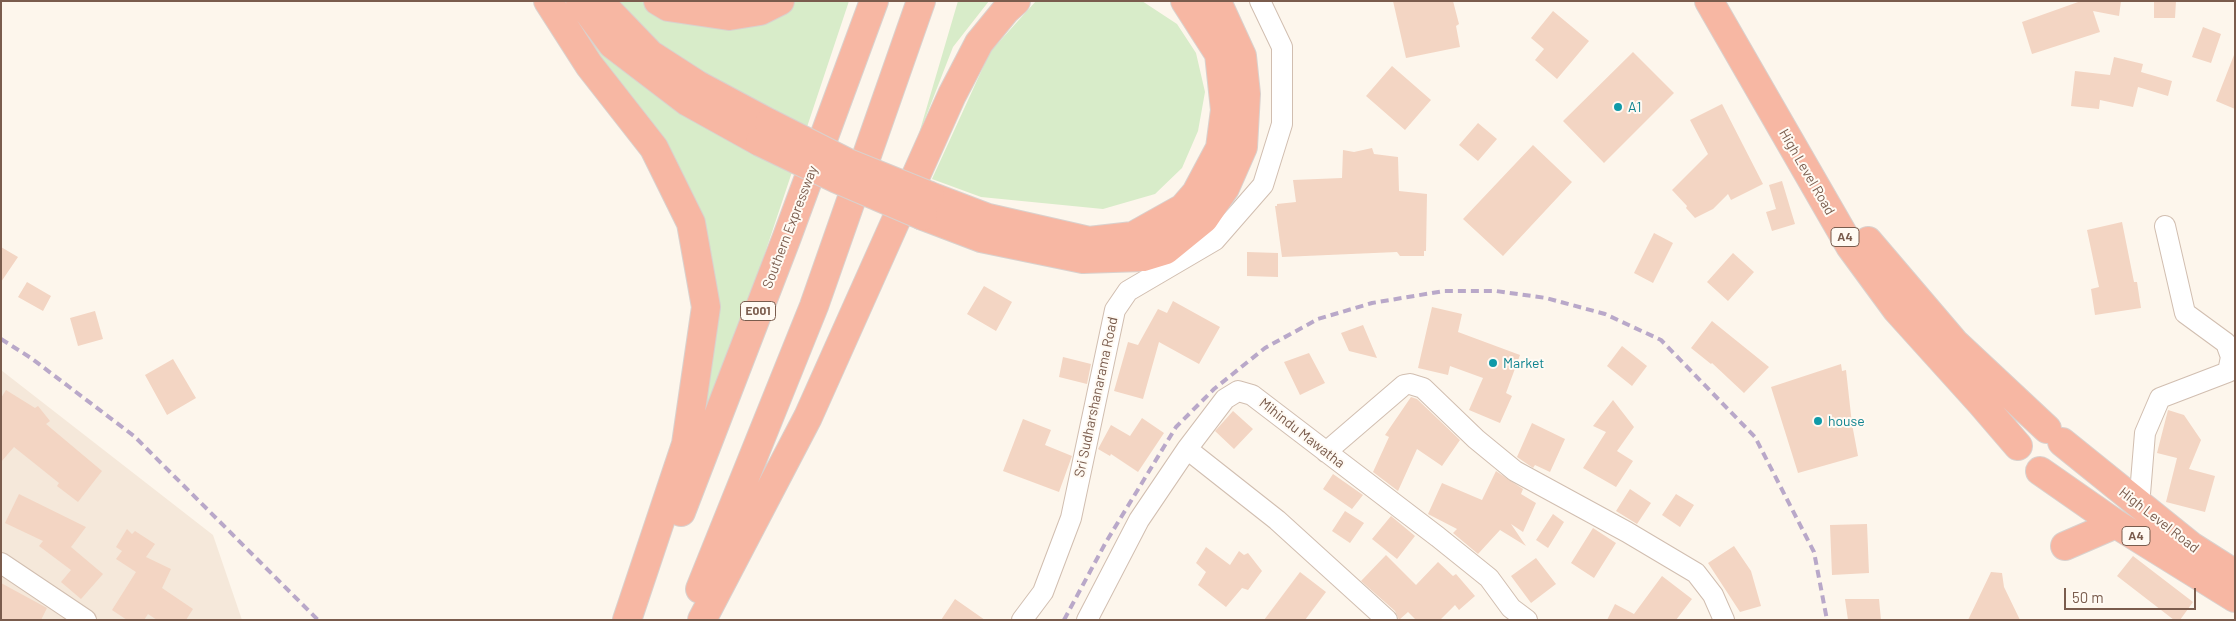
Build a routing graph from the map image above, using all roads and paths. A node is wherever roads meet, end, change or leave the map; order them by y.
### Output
1 (548, 1) edge
2 (580, 1) edge
3 (599, 1) edge
4 (658, 1) edge
5 (780, 1) edge
6 (874, 1) edge
7 (921, 1) edge
8 (1016, 1) edge
9 (1185, 1) edge
10 (1214, 1) edge
11 (1260, 1) edge
12 (1709, 1) edge
13 (1730, 1) edge
14 (765, 132) junction
15 (927, 206) junction
16 (2166, 226) dead end
17 (2055, 436) junction
18 (2018, 446) junction
19 (1187, 449) junction
20 (1326, 452) junction
21 (2040, 471) junction
22 (2139, 506) junction
23 (2116, 524) junction
24 (2064, 546) dead end
25 (1, 563) edge
26 (2235, 574) edge
27 (2235, 598) edge
28 (86, 620) edge
29 (627, 620) edge
30 (638, 620) edge
31 (688, 620) edge
32 (702, 620) edge
33 (1022, 620) edge
34 (1086, 620) edge
35 (1386, 620) edge
36 (1527, 620) edge
37 (1724, 620) edge

1 - 29 highway
2 - 14 highway
3 - 14 highway
4 - 5 highway
6 - 30 highway, Southern Expressway / E001
7 - 31 highway
8 - 32 highway
9 - 15 highway
10 - 15 highway
11 - 33 street, Sri Sudharshanarama Road
12 - 18 highway, High Level Road / A4
13 - 17 highway, High Level Road / A4
14 - 15 highway, bridge
16 - 22 street
17 - 18 highway
17 - 21 highway
17 - 22 highway, High Level Road / A4
18 - 21 highway
19 - 20 street, Mihindu Mawatha
19 - 34 street, Mihindu Mawatha
19 - 35 street
20 - 36 street, Mihindu Mawatha
20 - 37 street
21 - 23 highway, High Level Road / A4
22 - 26 highway, High Level Road / A4
23 - 24 highway
23 - 27 highway, High Level Road / A4
25 - 28 street

